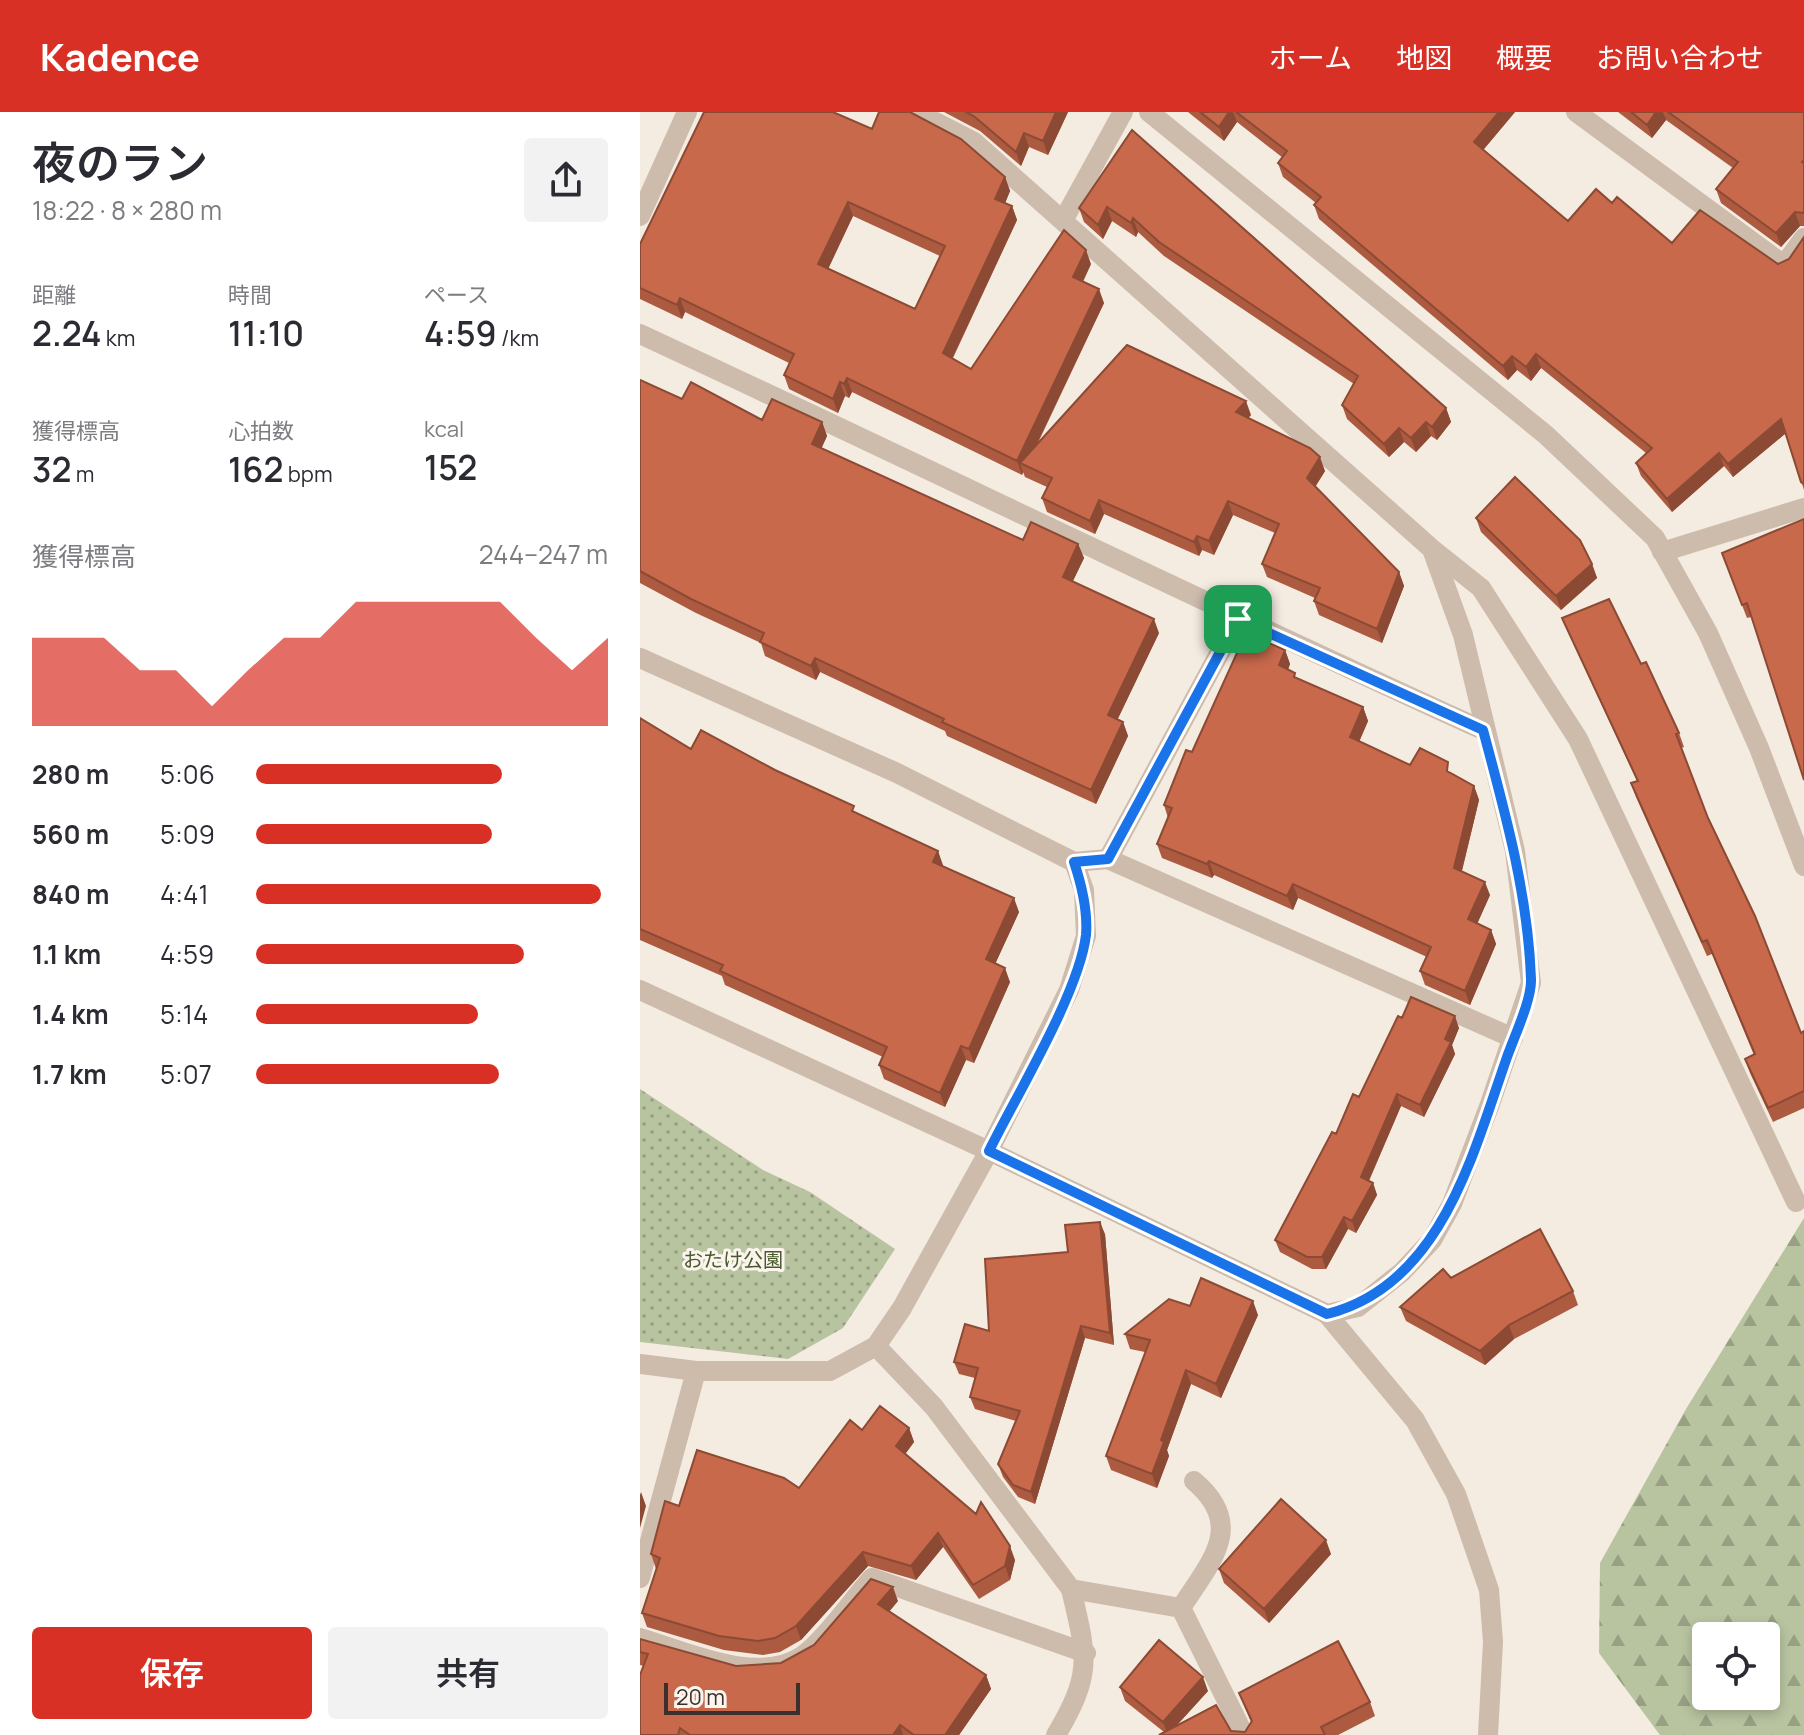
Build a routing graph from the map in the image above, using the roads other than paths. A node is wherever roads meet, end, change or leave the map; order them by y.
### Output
1 (687, 112) edge
2 (916, 112) edge
3 (1123, 112) edge
4 (1149, 112) edge
5 (1576, 112) edge
6 (640, 216) edge
7 (1064, 219) junction
8 (1804, 238) edge
9 (640, 334) edge
10 (1804, 508) edge
11 (1432, 549) junction
12 (1662, 552) junction
13 (1238, 619) junction
14 (640, 658) edge
15 (1483, 730) junction
16 (1108, 859) junction
17 (1074, 862) junction
18 (1804, 866) edge
19 (640, 990) edge
20 (1513, 1038) junction
21 (989, 1151) junction
22 (1796, 1202) dead end
23 (1327, 1314) junction
24 (876, 1346) junction
25 (640, 1364) edge
26 (696, 1371) junction
27 (1194, 1481) dead end
28 (640, 1578) edge
29 (1071, 1589) junction
30 (1181, 1608) junction
31 (640, 1638) edge
32 (1086, 1653) junction
33 (1056, 1735) edge
34 (1244, 1735) edge
35 (1488, 1735) edge

1 - 6 street
2 - 7 street
3 - 7 street
4 - 12 street
5 - 8 street
7 - 11 street
9 - 13 street
10 - 12 street
11 - 15 street
11 - 22 street
12 - 18 street
13 - 15 street
13 - 16 street
14 - 17 street
15 - 20 street
16 - 17 street
16 - 20 street
17 - 21 street
19 - 21 street
20 - 23 street
21 - 23 street
21 - 24 street
23 - 35 street
24 - 26 street
24 - 29 street
25 - 26 street
26 - 28 street
27 - 30 street
29 - 30 street
29 - 32 street
30 - 34 street
31 - 32 street
32 - 33 street

